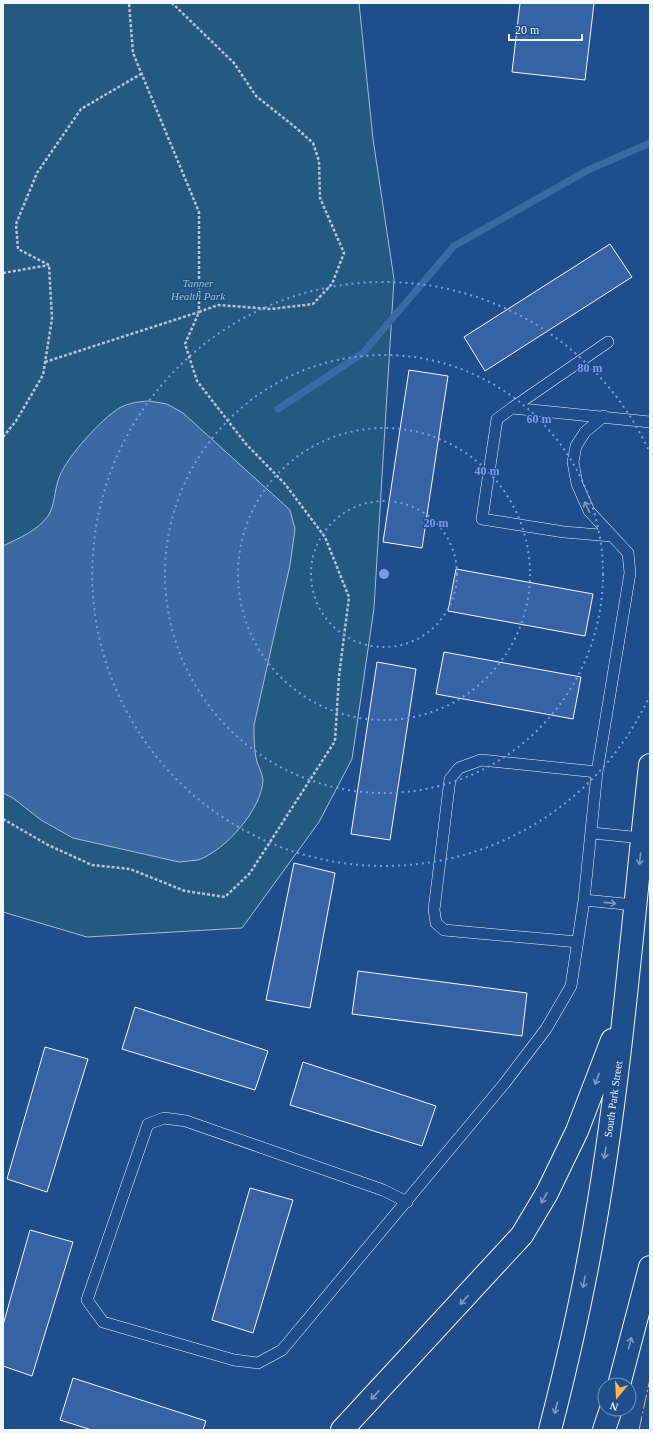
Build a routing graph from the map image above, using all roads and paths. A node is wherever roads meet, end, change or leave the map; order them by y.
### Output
1 (129, 3) edge
2 (172, 3) edge
3 (141, 74) junction
4 (49, 265) junction
5 (3, 274) edge
6 (199, 312) junction
7 (608, 342) dead end
8 (45, 362) junction
9 (512, 408) junction
10 (604, 416) junction
11 (650, 422) edge
12 (3, 437) edge
13 (612, 536) junction
14 (650, 765) edge
15 (597, 772) junction
16 (3, 819) edge
17 (592, 833) junction
18 (642, 838) junction
19 (584, 900) junction
20 (635, 905) junction
21 (578, 942) junction
22 (626, 1004) junction
23 (406, 1202) junction
24 (650, 1267) edge
25 (622, 1377) edge
26 (608, 1417) edge
27 (620, 1417) edge
28 (342, 1430) edge
29 (550, 1430) edge
30 (604, 1430) edge
31 (620, 1430) edge

1 - 3 path
2 - 6 path
3 - 4 path
3 - 6 path
4 - 5 path
4 - 8 path
6 - 8 path
6 - 16 path
7 - 9 lane
8 - 12 path
9 - 10 lane
9 - 13 lane
10 - 11 lane
13 -> 10 lane
13 - 15 lane
14 - 18 main road, South Park Street
15 - 17 lane
15 - 21 lane
17 - 18 lane
17 - 19 lane
18 -> 20 main road, South Park Street
19 -> 20 lane
19 - 21 lane
20 - 22 main road, South Park Street
21 - 23 lane
22 -> 28 main road
22 -> 29 main road, South Park Street
23 - 23 lane
25 -> 24 main road
26 - 30 main road
27 - 31 main road

